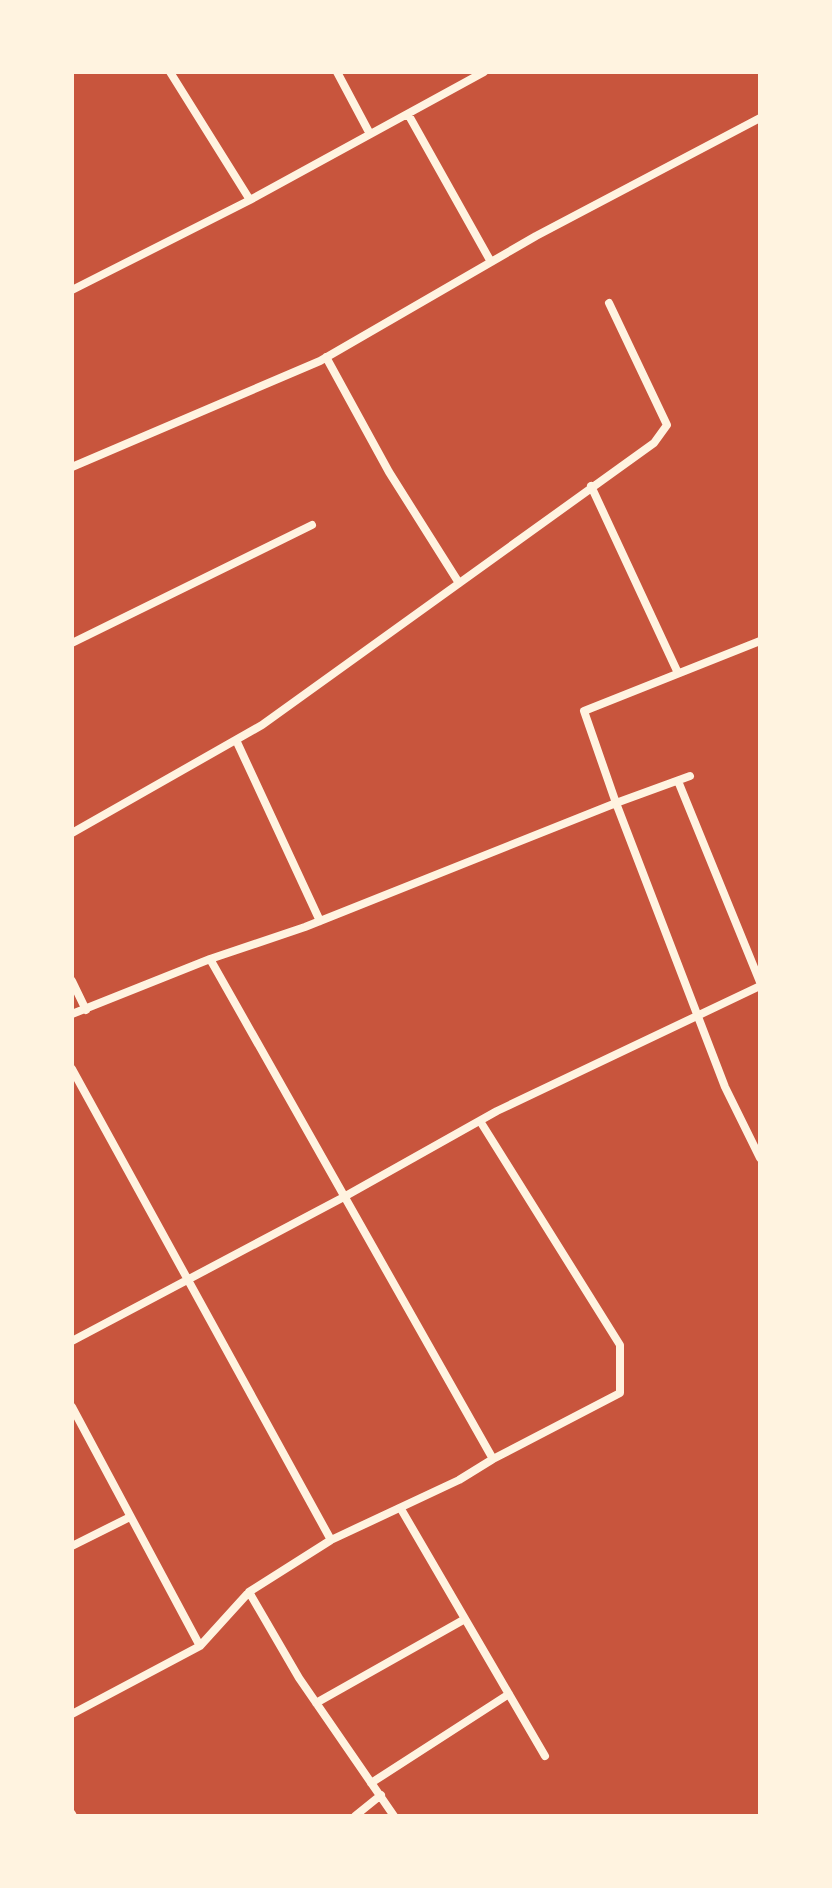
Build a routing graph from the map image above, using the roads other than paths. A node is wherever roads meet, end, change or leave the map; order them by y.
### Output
1 (170, 72) edge
2 (337, 72) edge
3 (484, 72) edge
4 (408, 114) junction
5 (760, 118) edge
6 (370, 134) junction
7 (250, 200) junction
8 (491, 262) junction
9 (72, 290) edge
10 (609, 303) dead end
11 (326, 357) junction
12 (72, 467) edge
13 (591, 486) junction
14 (312, 525) dead end
15 (459, 583) junction
16 (760, 641) edge
17 (72, 643) edge
18 (678, 673) junction
19 (236, 740) junction
20 (690, 776) dead end
21 (678, 781) junction
22 (616, 803) junction
23 (72, 833) edge
24 (320, 921) junction
25 (210, 959) junction
26 (72, 981) edge
27 (760, 984) edge
28 (86, 1010) junction
29 (72, 1014) edge
30 (698, 1019) junction
31 (72, 1069) edge
32 (480, 1121) junction
33 (760, 1158) edge
34 (342, 1198) junction
35 (187, 1279) junction
36 (72, 1341) edge
37 (72, 1407) edge
38 (493, 1459) junction
39 (401, 1509) junction
40 (130, 1517) junction
41 (331, 1540) junction
42 (72, 1546) edge
43 (249, 1592) junction
44 (465, 1619) junction
45 (200, 1646) junction
46 (509, 1694) junction
47 (316, 1703) junction
48 (72, 1714) edge
49 (545, 1756) dead end
50 (371, 1783) junction
51 (381, 1795) junction
52 (355, 1816) edge
53 (394, 1816) edge

1 - 7 street
2 - 6 street
3 - 4 street
4 - 6 street
4 - 8 street
5 - 8 street
6 - 7 street
7 - 9 street
8 - 11 street
10 - 13 street
11 - 12 street
11 - 15 street
13 - 15 street
13 - 18 street
14 - 17 street
15 - 19 street
16 - 18 street
18 - 22 street
19 - 23 street
19 - 24 street
20 - 21 street
21 - 22 street
21 - 27 street
22 - 24 street
22 - 30 street
24 - 25 street
25 - 28 street
25 - 34 street
26 - 28 street
27 - 30 street
28 - 29 street
30 - 32 street
30 - 33 street
31 - 35 street
32 - 34 street
32 - 38 street
34 - 35 street
34 - 38 street
35 - 36 street
35 - 41 street
37 - 40 street
38 - 39 street
39 - 41 street
39 - 44 street
40 - 42 street
40 - 45 street
41 - 43 street
43 - 45 street
43 - 47 street
44 - 46 street
44 - 47 street
45 - 48 street
46 - 49 street
46 - 50 street
47 - 50 street
50 - 51 street
51 - 52 street
51 - 53 street

